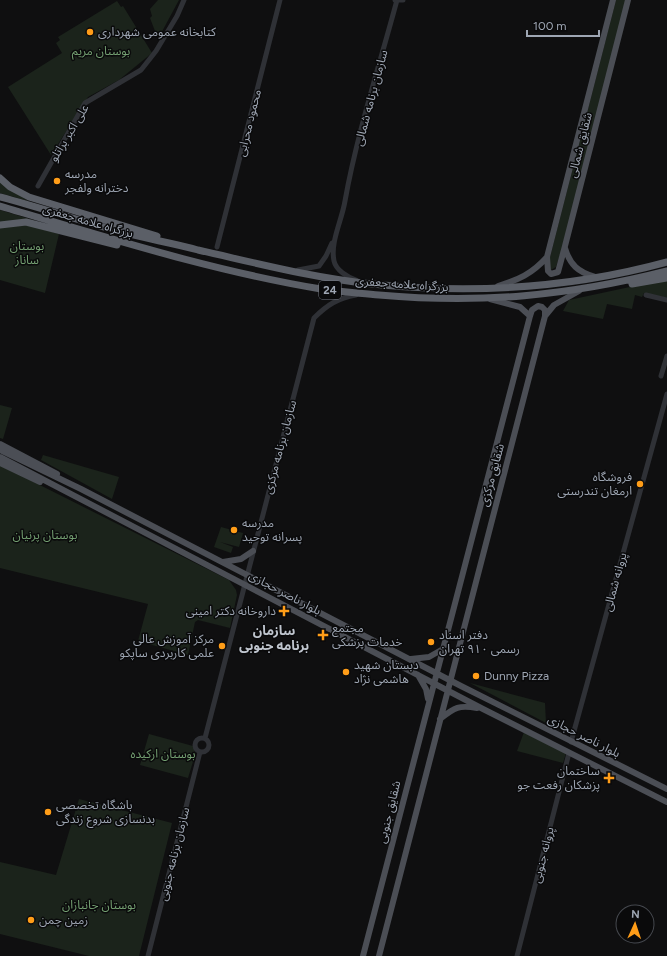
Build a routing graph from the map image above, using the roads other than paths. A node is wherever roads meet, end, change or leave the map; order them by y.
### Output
1 (184, 0) edge
2 (280, 0) edge
3 (396, 0) edge
4 (403, 0) edge
5 (613, 0) edge
6 (628, 0) edge
7 (0, 178) edge
8 (38, 186) dead end
9 (345, 196) junction
10 (0, 197) edge
11 (0, 206) edge
12 (0, 225) edge
13 (565, 246) junction
14 (217, 247) dead end
15 (199, 250) junction
16 (156, 252) junction
17 (547, 257) junction
18 (667, 262) edge
19 (281, 270) junction
20 (667, 272) edge
21 (599, 278) junction
22 (667, 278) edge
23 (372, 284) junction
24 (616, 284) junction
25 (492, 287) junction
26 (579, 291) junction
27 (365, 294) junction
28 (646, 295) dead end
29 (487, 298) junction
30 (667, 300) edge
31 (530, 316) junction
32 (545, 316) junction
33 (667, 356) edge
34 (661, 376) dead end
35 (667, 394) edge
36 (0, 444) edge
37 (0, 450) edge
38 (0, 457) edge
39 (0, 463) edge
40 (80, 489) junction
41 (76, 498) junction
42 (252, 551) junction
43 (223, 562) junction
44 (247, 575) junction
45 (244, 585) junction
46 (443, 649) junction
47 (409, 659) junction
48 (436, 673) junction
49 (417, 674) junction
50 (450, 680) junction
51 (434, 682) junction
52 (448, 690) junction
53 (428, 705) junction
54 (482, 709) junction
55 (440, 719) junction
56 (205, 738) junction
57 (571, 742) junction
58 (200, 752) junction
59 (569, 753) junction
60 (667, 789) edge
61 (667, 802) edge
62 (148, 956) edge
63 (363, 956) edge
64 (379, 956) edge
65 (517, 956) edge

1 - 8 street, علی اکبر براتلو
2 - 14 street, محمود محرابی
3 - 4 street
3 - 9 street, سازمان برنامه شمالی
5 - 17 main road, شقایق شمالی
6 - 13 main road, شقایق شمالی
7 - 15 highway
9 - 19 street
9 - 23 street
10 - 15 highway, بزرگراه علامه جعفری / 24
11 - 16 highway, بزرگراه علامه جعفری / 24
12 - 16 highway
13 - 17 main road, شقایق شمالی
13 - 21 main road
15 - 19 highway, بزرگراه علامه جعفری / 24
16 - 27 highway, بزرگراه علامه جعفری / 24
17 - 25 main road
18 - 21 highway, بزرگراه علامه جعفری / 24
19 - 23 highway, بزرگراه علامه جعفری / 24
20 - 24 highway, بزرگراه علامه جعفری / 24
21 - 25 highway, بزرگراه علامه جعفری / 24
22 - 24 highway
23 - 25 highway, بزرگراه علامه جعفری / 24
24 - 26 highway, بزرگراه علامه جعفری / 24
26 - 29 highway, بزرگراه علامه جعفری / 24
26 - 32 main road
27 - 29 highway, بزرگراه علامه جعفری / 24
27 - 42 street, سازمان برنامه مرکزی
28 - 30 street
29 - 31 main road
31 - 32 main road
31 - 46 main road, شقایق مرکزی
32 - 50 main road, شقایق مرکزی
33 - 34 street
35 - 57 street, پروانه شمالی
36 - 40 main road
37 - 40 main road, بلوار ناصر حجازی
38 - 41 main road, بلوار ناصر حجازی
39 - 41 main road
40 - 43 main road, بلوار ناصر حجازی
41 - 45 main road, بلوار ناصر حجازی
42 - 43 main road
42 - 44 street, سازمان برنامه مرکزی
43 - 44 main road, بلوار ناصر حجازی
44 - 45 street, سازمان برنامه مرکزی
44 - 47 main road, بلوار ناصر حجازی
45 - 49 main road, بلوار ناصر حجازی
45 - 56 street
46 - 47 main road
46 - 48 main road, شقایق مرکزی
47 - 48 main road, بلوار ناصر حجازی
48 - 50 main road, بلوار ناصر حجازی
48 - 51 main road, شقایق جنوبی
49 - 51 main road, بلوار ناصر حجازی
49 - 53 main road
50 - 52 main road
50 - 57 main road, بلوار ناصر حجازی
51 - 52 main road, بلوار ناصر حجازی
51 - 53 main road, شقایق جنوبی
52 - 54 main road, بلوار ناصر حجازی
52 - 55 main road
53 - 63 main road, شقایق جنوبی
54 - 55 main road
54 - 59 main road, بلوار ناصر حجازی
55 - 64 main road
56 - 58 street
56 - 58 street
57 - 60 main road, بلوار ناصر حجازی
58 - 62 street, سازمان برنامه جنوبی
59 - 61 main road, بلوار ناصر حجازی
59 - 65 street, پروانه جنوبی

